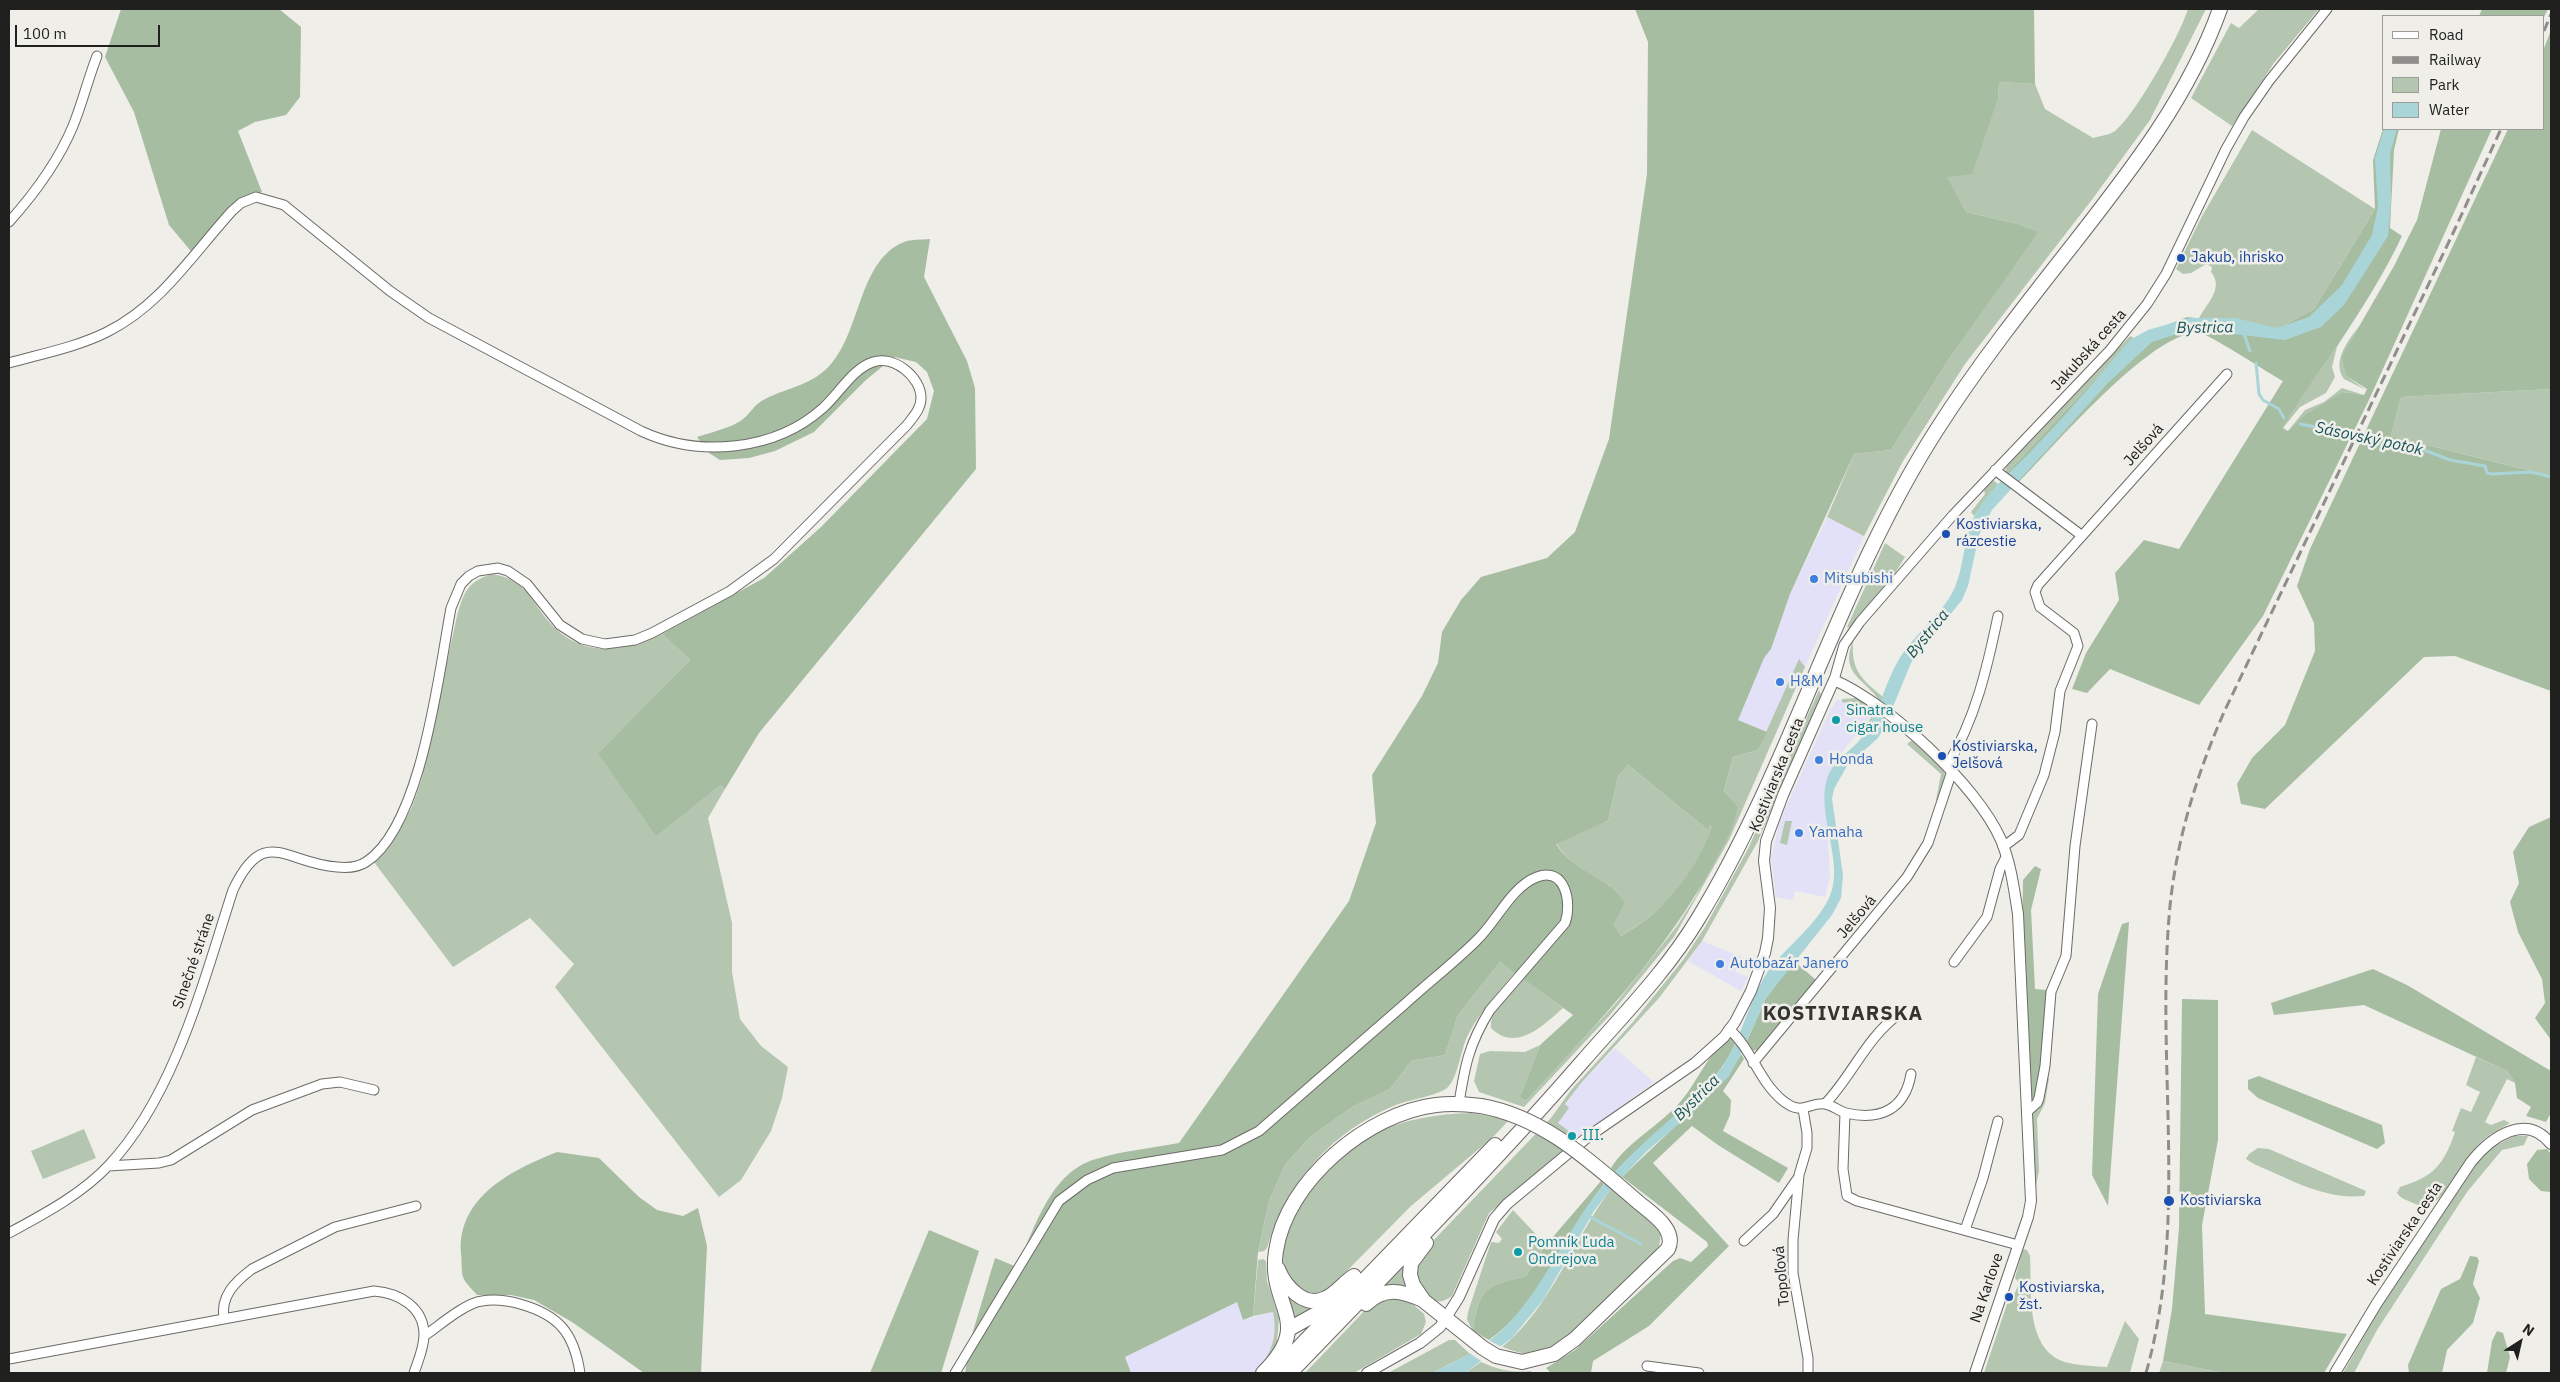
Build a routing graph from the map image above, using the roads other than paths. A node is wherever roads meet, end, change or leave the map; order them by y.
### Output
1 (2220, 9) edge
2 (2327, 9) edge
3 (97, 56) dead end
4 (9, 222) edge
5 (9, 363) edge
6 (2227, 374) dead end
7 (1999, 473) junction
8 (2081, 535) junction
9 (1998, 616) dead end
10 (1834, 680) junction
11 (2092, 724) dead end
12 (1949, 769) junction
13 (2005, 852) junction
14 (1954, 962) dead end
15 (1899, 1014) dead end
16 (1732, 1032) junction
17 (1592, 1050) junction
18 (1753, 1063) junction
19 (1911, 1074) dead end
20 (374, 1090) dead end
21 (1459, 1103) junction
22 (1825, 1104) junction
23 (1803, 1110) junction
24 (2028, 1111) junction
25 (1845, 1113) junction
26 (1998, 1121) dead end
27 (2551, 1144) edge
28 (108, 1166) junction
29 (1799, 1176) junction
30 (416, 1206) dead end
31 (1442, 1214) junction
32 (1961, 1228) junction
33 (9, 1233) edge
34 (1744, 1241) dead end
35 (2018, 1244) junction
36 (1392, 1248) junction
37 (1275, 1262) junction
38 (1354, 1276) junction
39 (1424, 1300) junction
40 (224, 1319) junction
41 (1445, 1319) junction
42 (1340, 1321) junction
43 (1289, 1329) junction
44 (424, 1336) junction
45 (9, 1359) edge
46 (1647, 1366) dead end
47 (1674, 1371) edge
48 (414, 1373) edge
49 (580, 1373) edge
50 (955, 1373) edge
51 (1263, 1373) edge
52 (1274, 1373) edge
53 (1290, 1373) edge
54 (1367, 1373) edge
55 (1699, 1373) edge
56 (1808, 1373) edge
57 (1975, 1373) edge
58 (2335, 1373) edge

1 - 17 main road
2 - 7 street, Jakubská cesta
3 - 4 street
5 - 28 street, Slnečné stráne
6 - 8 street, Jelšová
7 - 8 street
7 - 10 street, Jakubská cesta
8 - 13 street, Jelšová
9 - 12 street, Jelšová
10 - 12 street
10 - 16 street, Kostiviarska cesta
11 - 24 street
12 - 13 street
12 - 18 street, Jelšová
13 - 14 street, Jelšová
13 - 24 street
15 - 22 street
16 - 18 street
16 - 41 street, Kostiviarska cesta
17 - 31 main road
17 - 36 main road
18 - 23 street
19 - 25 street
20 - 28 street
21 - 37 main road
21 - 41 main road, bridge
21 - 50 street
22 - 23 street
22 - 25 street
23 - 29 street, Topoľová
24 - 35 street
25 - 32 street
26 - 32 street
27 - 58 street, Kostiviarska cesta
28 - 33 street, Slnečné stráne
29 - 34 street, Topoľová
29 - 56 street, Topoľová
30 - 40 street
31 - 39 main road
31 - 42 main road
32 - 35 street, Na Karlove
35 - 57 street, Na Karlove
36 - 38 main road
36 - 52 main road
37 - 38 main road
37 - 43 main road
38 - 43 main road
39 - 41 main road
39 - 42 main road
40 - 44 street
40 - 45 street
41 - 54 street, Kostiviarska cesta
42 - 53 main road
43 - 51 main road
44 - 48 street
44 - 49 street
46 - 47 street
47 - 55 street

